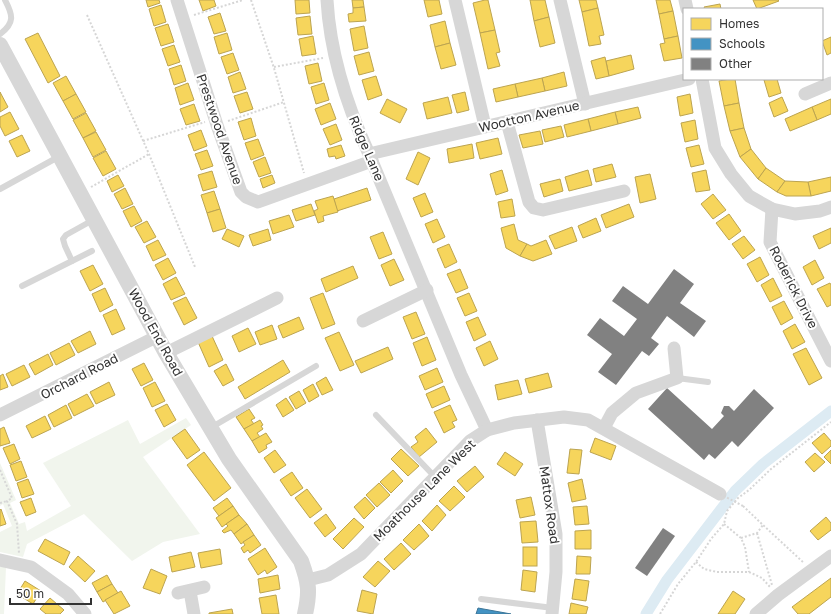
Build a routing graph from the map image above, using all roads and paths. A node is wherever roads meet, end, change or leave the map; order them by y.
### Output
1 (5, 0) edge
2 (177, 0) edge
3 (242, 0) edge
4 (251, 0) edge
5 (327, 0) edge
6 (456, 0) edge
7 (560, 0) edge
8 (87, 15) dead end
9 (183, 19) junction
10 (0, 34) edge
11 (0, 45) edge
12 (334, 56) junction
13 (274, 68) junction
14 (684, 80) edge
15 (702, 80) edge
16 (831, 83) edge
17 (806, 94) dead end
18 (284, 102) junction
19 (585, 104) junction
20 (216, 122) junction
21 (507, 122) junction
22 (485, 126) junction
23 (143, 141) junction
24 (149, 154) junction
25 (60, 156) junction
26 (371, 158) junction
27 (307, 186) junction
28 (0, 189) edge
29 (624, 191) dead end
30 (80, 194) junction
31 (831, 207) edge
32 (772, 209) junction
33 (94, 220) junction
34 (92, 250) dead end
35 (72, 261) junction
36 (195, 267) dead end
37 (22, 286) dead end
38 (427, 290) junction
39 (277, 298) dead end
40 (363, 322) dead end
41 (158, 336) junction
42 (674, 348) dead end
43 (166, 353) junction
44 (831, 361) edge
45 (316, 366) dead end
46 (677, 378) junction
47 (708, 382) dead end
48 (0, 415) edge
49 (376, 415) dead end
50 (537, 420) junction
51 (831, 422) edge
52 (211, 428) junction
53 (604, 428) junction
54 (487, 430) junction
55 (0, 470) edge
56 (435, 477) junction
57 (720, 494) joint
58 (7, 501) junction
59 (0, 503) edge
60 (724, 524) junction
61 (763, 525) junction
62 (756, 533) junction
63 (741, 538) junction
64 (831, 556) edge
65 (0, 560) edge
66 (696, 562) junction
67 (20, 564) junction
68 (812, 570) junction
69 (750, 572) junction
70 (308, 580) junction
71 (204, 587) dead end
72 (481, 599) dead end
73 (553, 611) edge
74 (762, 612) edge
75 (86, 614) edge
76 (194, 614) edge
77 (305, 614) edge
78 (660, 614) edge

1 - 10 lane
2 - 9 street, Prestwood Avenue
3 - 9 path
4 - 13 path
5 - 12 street, Ridge Lane
6 - 22 street
7 - 19 street
8 - 23 path
9 - 20 street, Prestwood Avenue
11 - 25 street, Wood End Road
12 - 13 path
12 - 26 street, Ridge Lane
13 - 18 path
14 - 19 street, Wootton Avenue
15 - 32 street
16 - 17 street
18 - 20 path
18 - 27 path
19 - 21 street, Wootton Avenue
20 - 23 path
20 - 27 street, Prestwood Avenue
21 - 22 street, Wootton Avenue
21 - 29 street
22 - 26 street, Wootton Avenue
23 - 24 path
24 - 30 path
24 - 36 path
25 - 28 lane
25 - 30 street, Wood End Road
26 - 27 street, Prestwood Avenue
26 - 38 street, Ridge Lane
30 - 33 street, Wood End Road
31 - 32 street
32 - 44 street, Roderick Drive
33 - 35 lane
33 - 41 street, Wood End Road
34 - 35 lane
35 - 37 lane
38 - 40 street
38 - 54 street, Ridge Lane
39 - 43 street
41 - 43 street, Wood End Road
41 - 48 street, Orchard Road
42 - 46 street
43 - 52 street, Wood End Road
45 - 52 lane
46 - 47 lane
46 - 53 street
49 - 56 lane
50 - 53 street, Moathouse Lane West
50 - 54 street, Moathouse Lane West
50 - 73 street, Mattox Road
51 - 60 path
52 - 70 street, Wood End Road
53 - 57 street, Moathouse Lane West
54 - 56 street, Moathouse Lane West
55 - 58 path
56 - 70 street, Moathouse Lane West
57 - 61 path, bridge
58 - 59 path
58 - 67 path
60 - 63 path
60 - 66 path
61 - 62 path
61 - 68 path
62 - 63 path
62 - 69 path
63 - 69 path
64 - 68 street
65 - 67 street
66 - 69 path
66 - 78 path
67 - 75 street
68 - 74 street
70 - 77 street, Wood End Road
71 - 76 street
72 - 73 lane

